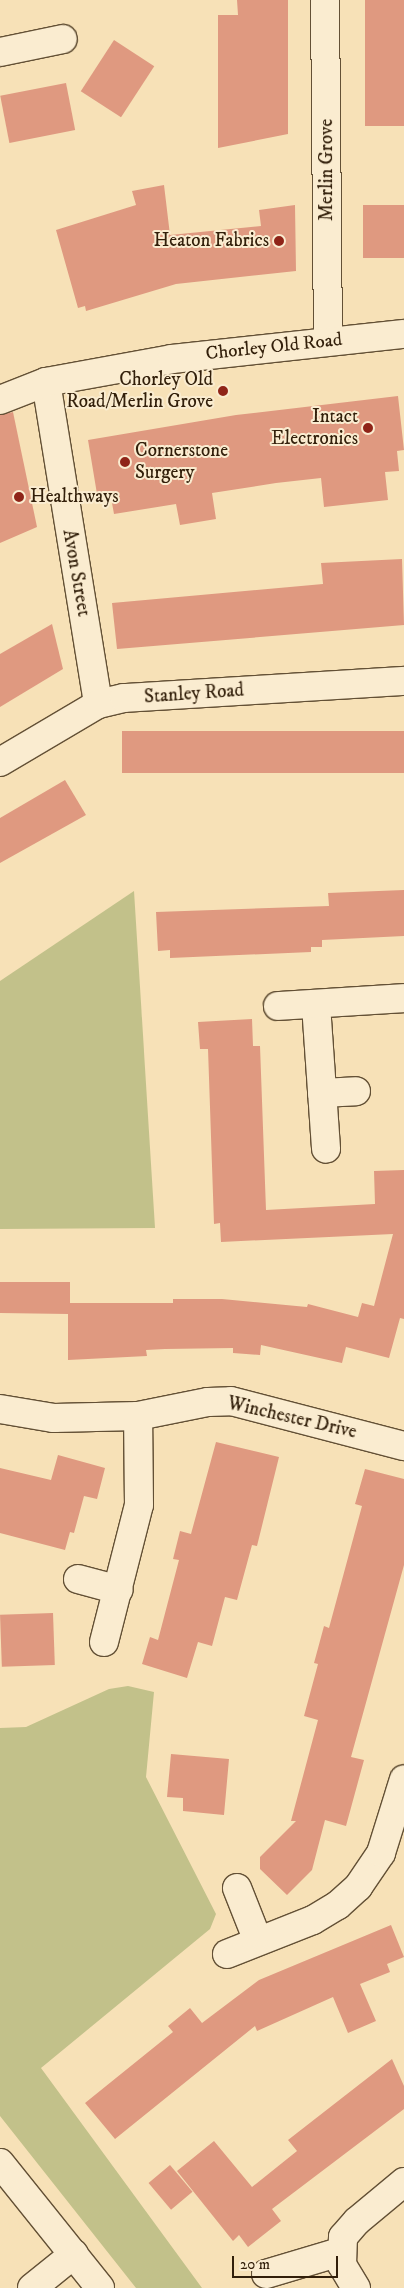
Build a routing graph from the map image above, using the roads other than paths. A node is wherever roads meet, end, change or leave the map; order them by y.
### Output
1 (325, 0) edge
2 (63, 39) dead end
3 (0, 52) edge
4 (404, 334) edge
5 (328, 340) junction
6 (46, 382) junction
7 (0, 400) edge
8 (404, 681) edge
9 (98, 704) junction
10 (0, 762) edge
11 (404, 998) edge
12 (316, 1005) junction
13 (278, 1006) dead end
14 (356, 1091) dead end
15 (322, 1093) junction
16 (326, 1150) dead end
17 (0, 1409) edge
18 (138, 1416) junction
19 (404, 1446) edge
20 (78, 1579) dead end
21 (119, 1590) junction
22 (104, 1642) dead end
23 (404, 1779) edge
24 (400, 1809) edge
25 (237, 1888) dead end
26 (258, 1941) junction
27 (227, 1954) dead end
28 (0, 2163) edge
29 (404, 2182) edge
30 (340, 2252) junction
31 (74, 2254) junction
32 (266, 2274) dead end
33 (32, 2288) edge
34 (100, 2288) edge
35 (356, 2288) edge

1 - 5 street, Merlin Grove
2 - 3 street
4 - 5 street, Chorley Old Road
5 - 6 street, Chorley Old Road
6 - 7 street, Chorley Old Road
6 - 9 street, Avon Street
8 - 9 street, Stanley Road
9 - 10 street, Stanley Road
11 - 12 street
12 - 13 street
12 - 15 street
14 - 15 street
15 - 16 street
17 - 18 street, Winchester Drive
18 - 19 street, Winchester Drive
18 - 21 street
20 - 21 street
21 - 22 street
23 - 24 street
24 - 26 street
25 - 26 street
26 - 27 street
28 - 31 street
29 - 30 street
30 - 32 street
30 - 35 street
31 - 33 street
31 - 34 street

